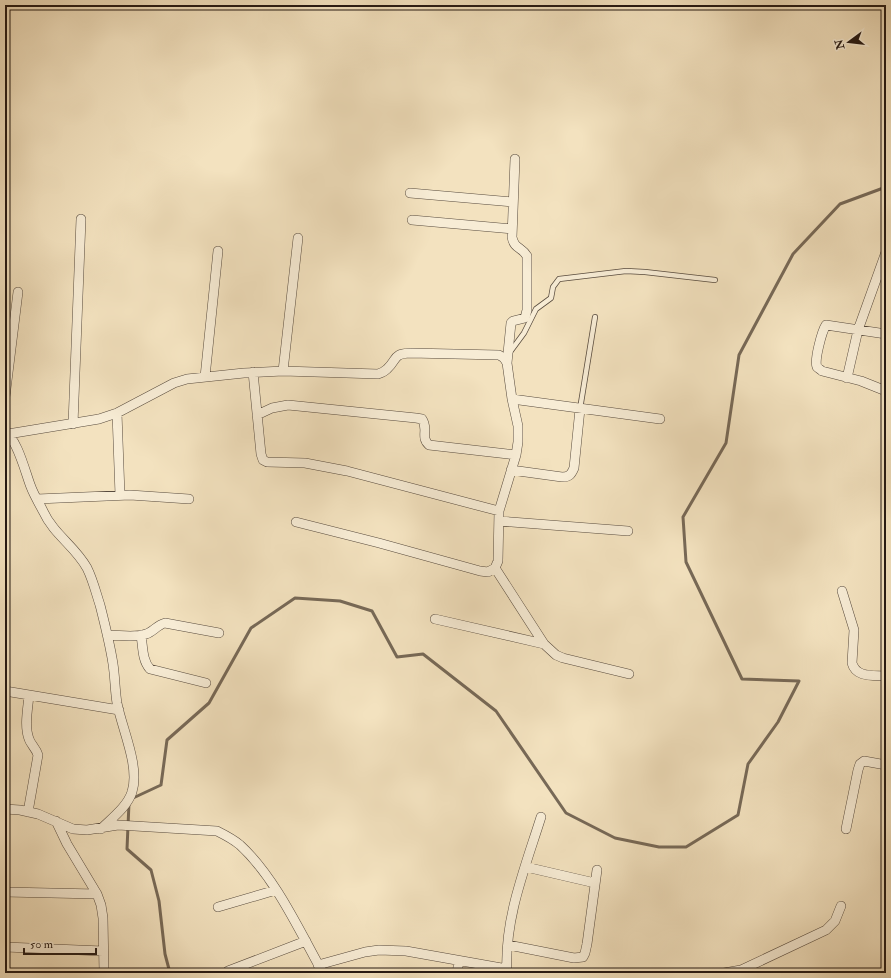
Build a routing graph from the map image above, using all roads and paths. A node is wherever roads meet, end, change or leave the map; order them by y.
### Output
1 (515, 159) dead end
2 (410, 193) dead end
3 (513, 202) junction
4 (81, 219) dead end
5 (412, 220) dead end
6 (512, 228) junction
7 (298, 238) dead end
8 (218, 251) dead end
9 (886, 252) edge
10 (714, 280) dead end
11 (18, 292) dead end
12 (595, 317) dead end
13 (858, 330) junction
14 (886, 334) edge
15 (507, 359) junction
16 (283, 371) junction
17 (253, 372) junction
18 (205, 377) junction
19 (847, 378) junction
20 (886, 390) edge
21 (5, 397) edge
22 (512, 399) junction
23 (580, 409) junction
24 (117, 413) junction
25 (257, 415) junction
26 (660, 418) dead end
27 (73, 424) junction
28 (6, 434) edge
29 (516, 454) junction
30 (511, 470) junction
31 (120, 495) junction
32 (37, 499) junction
33 (189, 499) dead end
34 (499, 516) junction
35 (296, 522) dead end
36 (628, 531) dead end
37 (495, 568) junction
38 (842, 591) dead end
39 (435, 619) dead end
40 (218, 633) dead end
41 (108, 635) junction
42 (141, 635) junction
43 (544, 644) junction
44 (629, 674) dead end
45 (886, 676) edge
46 (206, 683) dead end
47 (5, 691) edge
48 (30, 695) junction
49 (119, 710) junction
50 (886, 765) edge
51 (5, 809) edge
52 (28, 812) junction
53 (541, 817) dead end
54 (56, 821) junction
55 (101, 828) junction
56 (846, 829) dead end
57 (526, 867) junction
58 (596, 870) dead end
59 (595, 883) junction
60 (276, 890) junction
61 (5, 892) edge
62 (97, 894) junction
63 (841, 906) dead end
64 (218, 907) dead end
65 (306, 941) junction
66 (508, 945) junction
67 (5, 947) edge
68 (103, 951) junction
69 (459, 961) junction
70 (320, 969) edge
71 (228, 970) dead end
72 (507, 971) edge
73 (104, 973) edge
74 (457, 973) edge
75 (724, 973) edge

1 - 3 street
2 - 3 street
3 - 6 street
4 - 27 street
5 - 6 street
6 - 15 street
7 - 16 street
8 - 18 street
9 - 13 street
10 - 15 lane
11 - 21 street
12 - 23 lane
13 - 14 street
13 - 19 street
13 - 19 street
15 - 16 street
15 - 22 street
16 - 17 street
17 - 18 street
17 - 25 street
18 - 24 street
19 - 20 street
22 - 23 street
22 - 29 street
23 - 26 street
23 - 30 street
24 - 27 street
24 - 31 street
25 - 29 street
25 - 34 street
27 - 28 street
28 - 32 street
29 - 30 street
30 - 34 street
31 - 32 street
31 - 33 street
32 - 41 street
34 - 36 street
34 - 37 street
35 - 37 street
37 - 43 street
38 - 45 street
39 - 43 street
40 - 42 street
41 - 42 street
41 - 49 street
42 - 46 street
43 - 44 street
47 - 48 street
48 - 49 street
48 - 52 street
49 - 55 street
50 - 56 street
51 - 52 street
52 - 54 street
53 - 57 street
54 - 55 street
54 - 62 street
55 - 60 street
57 - 59 street
57 - 66 street
58 - 59 street
59 - 66 street
60 - 64 street
60 - 65 street
61 - 62 street
62 - 68 street
63 - 75 street
65 - 70 street
65 - 71 street
66 - 72 street
67 - 68 street
68 - 73 street
69 - 70 street
69 - 72 street
69 - 74 street

